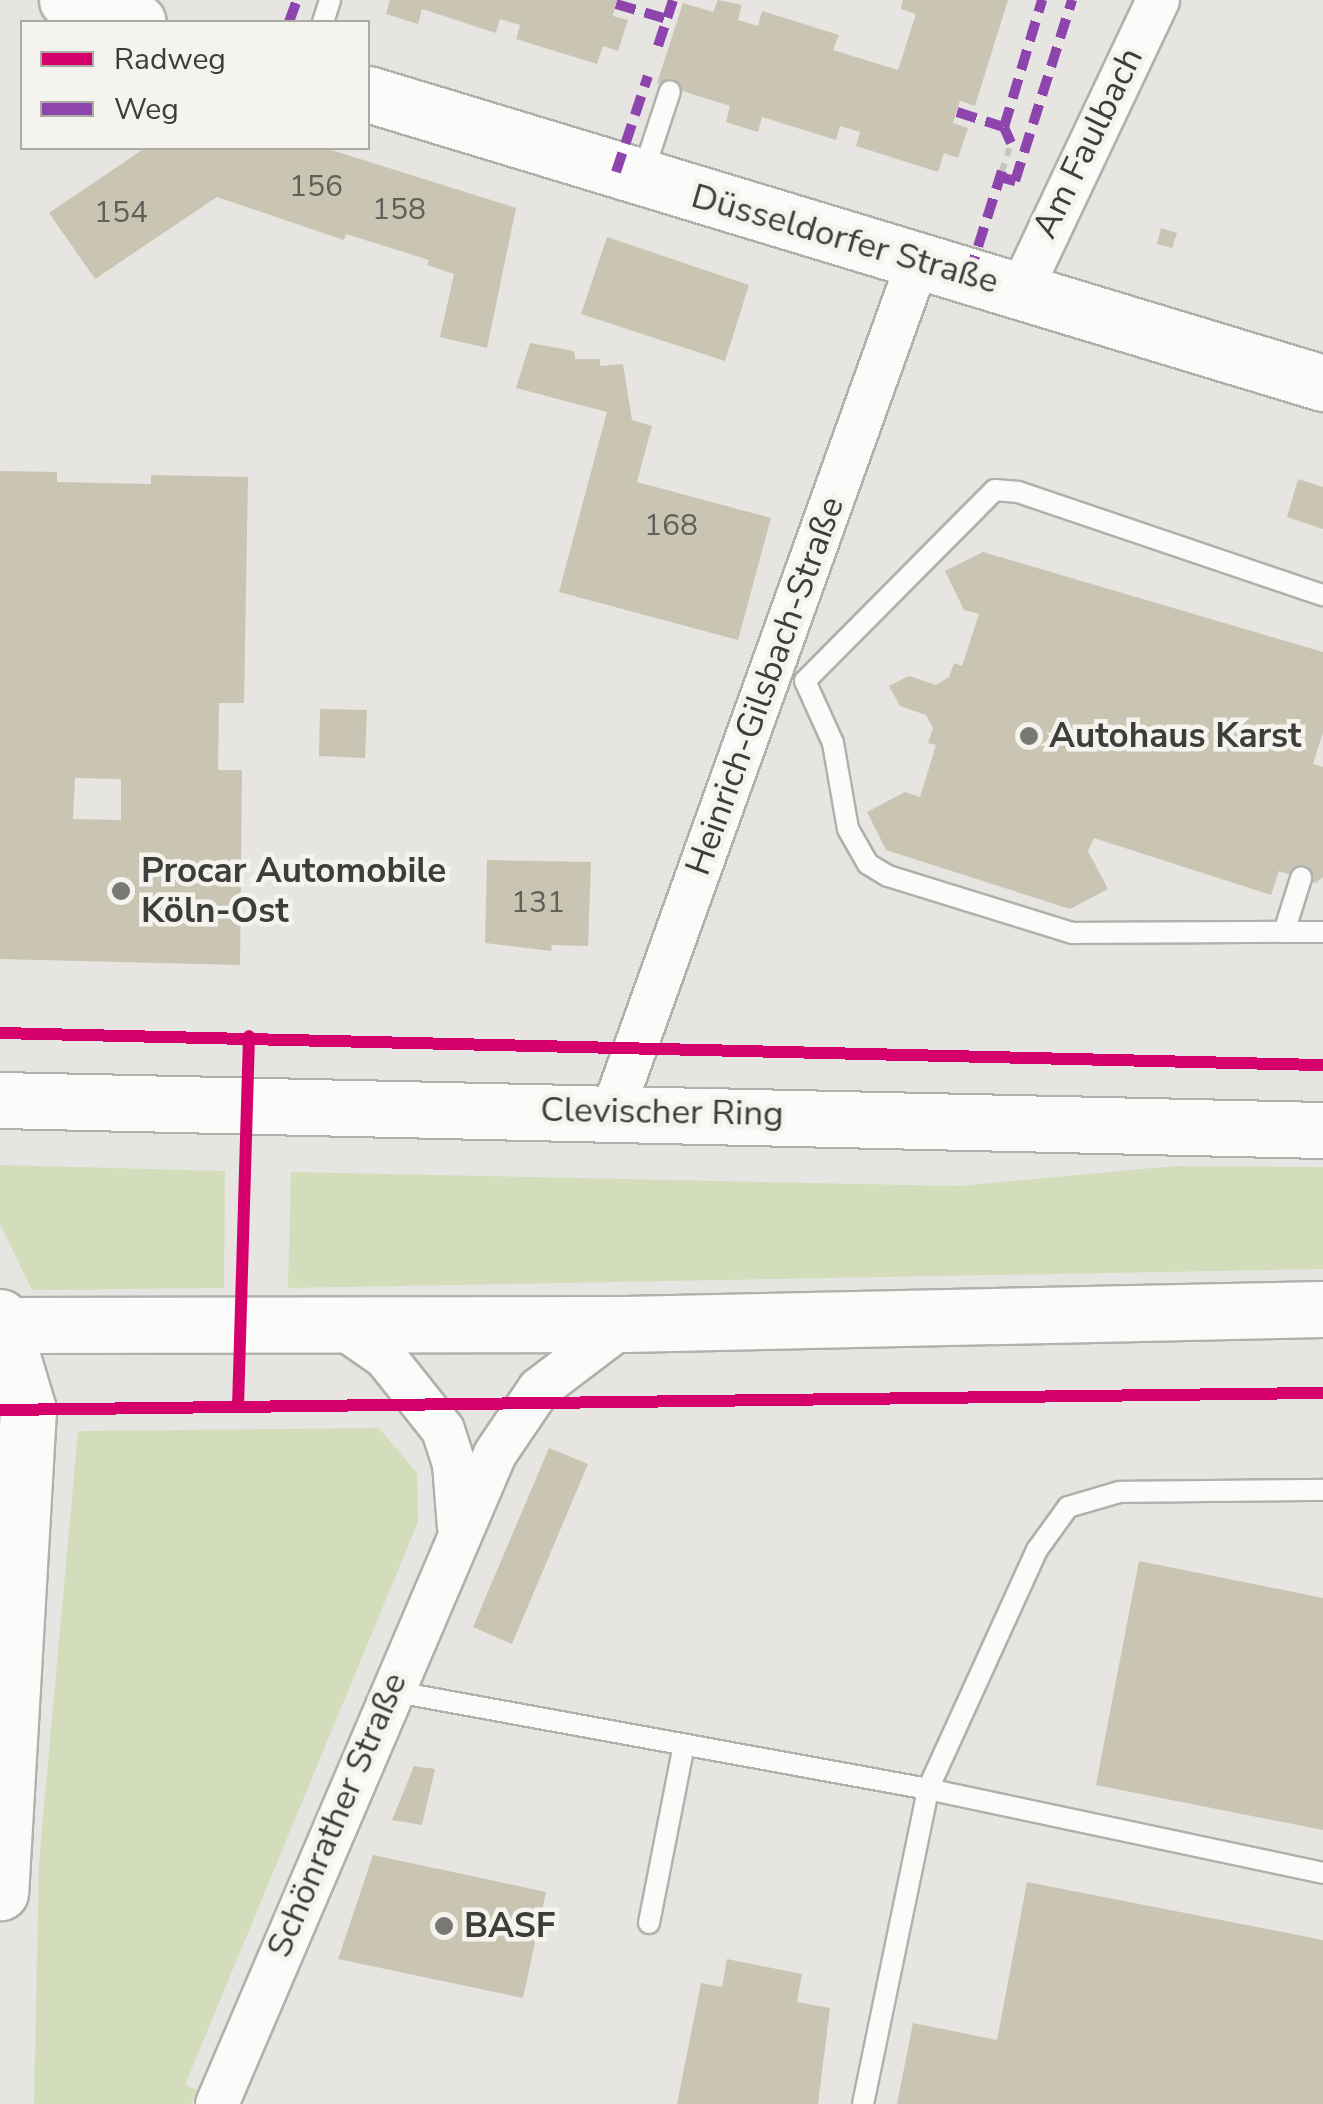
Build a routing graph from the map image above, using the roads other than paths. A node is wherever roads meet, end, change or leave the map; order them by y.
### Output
1 (67, 0) edge
2 (1158, 0) edge
3 (132, 20) edge
4 (670, 91) dead end
5 (370, 95) edge
6 (641, 180) junction
7 (918, 262) junction
8 (1022, 288) junction
9 (1323, 382) edge
10 (1323, 595) edge
11 (788, 677) junction
12 (1301, 878) dead end
13 (1284, 932) junction
14 (1323, 932) edge
15 (0, 1100) edge
16 (613, 1110) junction
17 (1323, 1130) edge
18 (1323, 1310) edge
19 (2, 1322) edge
20 (625, 1324) junction
21 (340, 1326) junction
22 (1323, 1490) edge
23 (459, 1527) junction
24 (390, 1691) junction
25 (684, 1744) junction
26 (928, 1789) junction
27 (1323, 1873) edge
28 (0, 1892) edge
29 (649, 1923) dead end
30 (216, 2104) edge
31 (863, 2104) edge

1 - 3 main road
2 - 8 street, Am Faulbach
4 - 6 lane
5 - 6 main road, Düsseldorfer Straße
6 - 7 main road, Düsseldorfer Straße
7 - 8 main road, Düsseldorfer Straße
7 - 11 street, Heinrich-Gilsbach-Straße
8 - 9 main road, Düsseldorfer Straße
10 - 11 lane
11 - 13 lane
11 - 16 street, Heinrich-Gilsbach-Straße
12 - 13 lane
13 - 14 lane
15 - 16 main road, Clevischer Ring
16 - 17 main road, Clevischer Ring
18 - 20 main road
19 - 21 main road
19 - 28 main road
20 - 21 main road
20 - 23 street, Schönrather Straße
21 - 23 street
22 - 26 lane
23 - 24 street, Schönrather Straße
24 - 25 lane
24 - 30 street, Schönrather Straße
25 - 26 lane
25 - 29 lane
26 - 27 lane
26 - 31 lane

